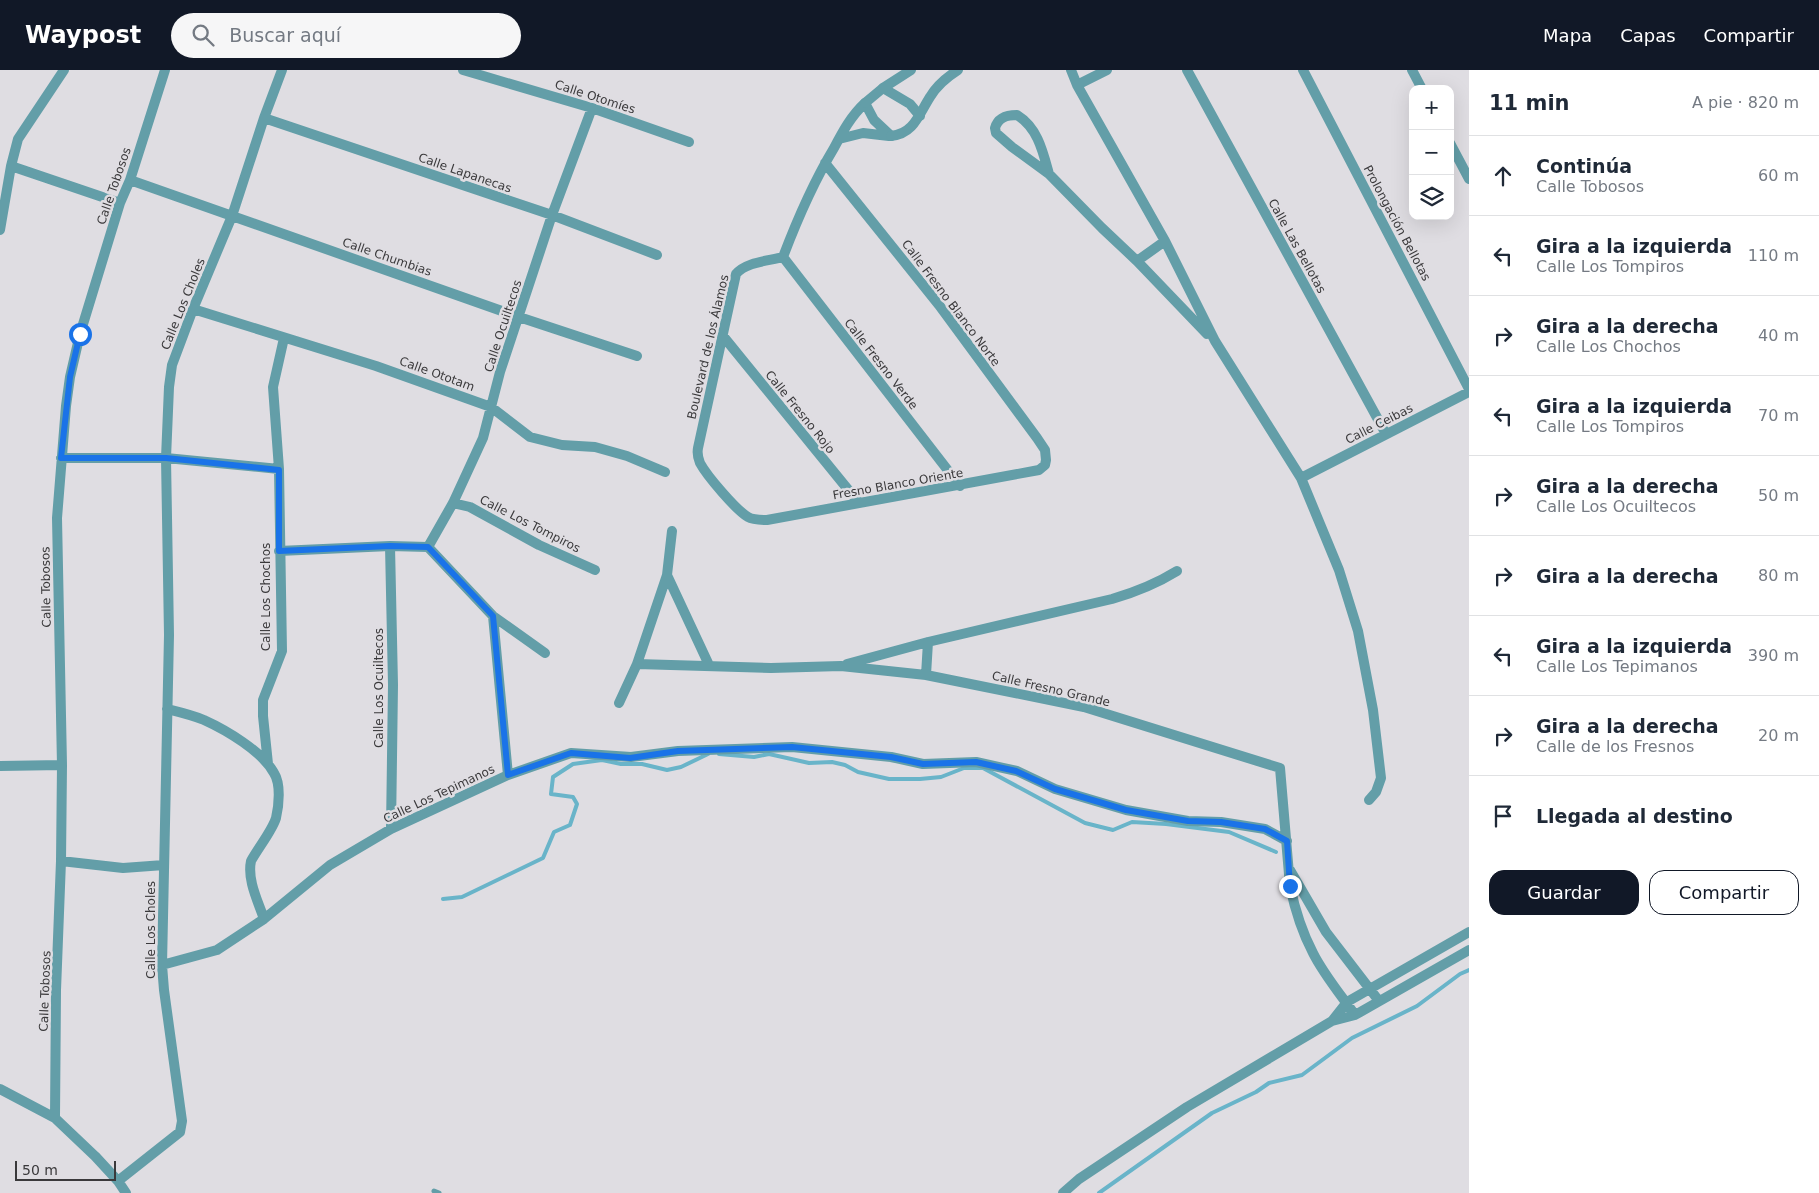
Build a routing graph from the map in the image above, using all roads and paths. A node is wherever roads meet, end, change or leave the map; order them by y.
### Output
1 (64, 70) edge
2 (165, 70) edge
3 (282, 70) edge
4 (463, 70) edge
5 (911, 70) edge
6 (958, 70) edge
7 (1071, 70) edge
8 (1107, 70) edge
9 (1186, 70) edge
10 (1303, 70) edge
11 (1412, 70) edge
12 (1077, 85) junction
13 (1420, 85) edge
14 (883, 88) junction
15 (865, 104) junction
16 (592, 108) junction
17 (920, 116) junction
18 (264, 118) junction
19 (891, 136) junction
20 (839, 139) junction
21 (690, 142) dead end
22 (1454, 151) edge
23 (825, 163) junction
24 (12, 166) junction
25 (1049, 174) junction
26 (1469, 179) edge
27 (130, 180) junction
28 (120, 203) junction
29 (552, 215) junction
30 (232, 216) junction
31 (0, 230) edge
32 (1165, 241) junction
33 (657, 254) dead end
34 (783, 257) junction
35 (1137, 261) junction
36 (193, 309) junction
37 (518, 317) junction
38 (723, 336) junction
39 (284, 338) junction
40 (1215, 342) junction
41 (637, 356) dead end
42 (1469, 390) edge
43 (491, 407) junction
44 (1386, 434) junction
45 (61, 458) junction
46 (166, 458) junction
47 (1045, 465) joint
48 (279, 470) junction
49 (665, 472) dead end
50 (1301, 478) junction
51 (960, 486) junction
52 (453, 503) junction
53 (859, 503) junction
54 (754, 519) joint
55 (672, 531) dead end
56 (390, 546) junction
57 (428, 547) junction
58 (279, 551) junction
59 (595, 570) dead end
60 (1178, 572) dead end
61 (667, 575) junction
62 (493, 616) junction
63 (928, 642) junction
64 (545, 653) dead end
65 (637, 664) junction
66 (709, 665) junction
67 (841, 666) junction
68 (926, 675) junction
69 (619, 703) dead end
70 (167, 709) junction
71 (268, 764) junction
72 (62, 765) junction
73 (0, 766) edge
74 (508, 775) junction
75 (1369, 800) dead end
76 (391, 829) junction
77 (1287, 841) junction
78 (62, 861) junction
79 (164, 865) junction
80 (1289, 869) junction
81 (264, 919) junction
82 (1469, 932) edge
83 (1469, 950) edge
84 (162, 965) junction
85 (1371, 988) junction
86 (1379, 1001) junction
87 (1346, 1002) junction
88 (1355, 1015) junction
89 (1332, 1021) junction
90 (0, 1089) edge
91 (54, 1118) junction
92 (118, 1181) junction
93 (126, 1193) edge
94 (1063, 1193) edge

1 - 24 street
2 - 27 street, Calle Tobosos
3 - 18 street, Calle Los Choles
4 - 16 street, Calle Otomíes
5 - 14 street
6 - 17 street
7 - 12 street
8 - 12 street
9 - 44 street, Calle Las Bellotas
10 - 42 street, Prolongación Bellotas
11 - 13 street
12 - 32 street
14 - 15 street
14 - 17 street
15 - 19 street
15 - 20 street
16 - 21 street, Calle Otomíes
16 - 29 street, Calle Ocuiltecos
17 - 19 street
18 - 29 street, Calle Lapanecas
18 - 30 street, Calle Los Choles
19 - 20 street
20 - 23 street
22 - 26 street
23 - 34 street
23 - 47 street, Calle Fresno Blanco Norte
24 - 28 street
24 - 31 street
25 - 25 street
25 - 35 street
27 - 28 street, Calle Tobosos
27 - 30 street, Calle Chumbias
28 - 45 street, Calle Tobosos
29 - 33 street, Calle Lapanecas
29 - 37 street, Calle Ocuiltecos
30 - 36 street, Calle Los Choles
30 - 37 street, Calle Chumbias
32 - 35 street
32 - 40 street
34 - 38 street, Boulevard de los Álamos
34 - 51 street, Calle Fresno Verde
35 - 40 street
36 - 39 street, Calle Ototam
36 - 46 street, Calle Los Choles
37 - 41 street, Calle Chumbias
37 - 43 street, Calle Ocuiltecos
38 - 53 street, Calle Fresno Rojo
38 - 54 street, Boulevard de los Álamos
39 - 43 street, Calle Ototam
39 - 48 street, Calle Los Chochos
40 - 50 street
42 - 44 street, Calle Ceibas
43 - 49 street, Calle Ototam
43 - 52 street, Calle Ocuiltecos
44 - 50 street, Calle Ceibas
45 - 46 street
45 - 72 street, Calle Tobosos
46 - 48 street
46 - 70 street, Calle Los Choles
47 - 51 street, Fresno Blanco Oriente
48 - 58 street, Calle Los Chochos
50 - 75 street
51 - 53 street, Fresno Blanco Oriente
52 - 57 street, Calle Ocuiltecos
52 - 59 street, Calle Los Tompiros
53 - 54 street, Fresno Blanco Oriente
55 - 61 street
56 - 57 street
56 - 58 street
56 - 76 street, Calle Los Ocuiltecos
57 - 62 street
58 - 71 street, Calle Los Chochos
60 - 63 street, Calle Fresno Grande
61 - 65 street
61 - 66 street
62 - 64 street
62 - 74 street
63 - 67 street, Calle Fresno Grande
63 - 68 street
65 - 66 street, Calle Fresno Grande
65 - 69 street
66 - 67 street, Calle Fresno Grande
67 - 68 street, Calle Fresno Grande
68 - 77 street, Calle Fresno Grande
70 - 71 street
70 - 79 street, Calle Los Choles
71 - 81 street
72 - 73 street
72 - 78 street, Calle Tobosos
74 - 76 street, Calle Los Tepimanos
74 - 77 street, Calle Los Tepimanos
76 - 81 street, Calle Los Tepimanos
77 - 80 street
78 - 79 street
78 - 91 street, Calle Tobosos
79 - 84 street, Calle Los Choles
80 - 85 street
80 - 87 street
81 - 84 street, Calle Los Tepimanos
82 - 85 street
83 - 86 street
84 - 92 street, Calle Los Choles
85 - 86 street
85 - 87 street
86 - 88 street
87 - 88 street
87 - 89 street
88 - 89 street
89 - 94 street
90 - 91 street
91 - 92 street
92 - 93 street

